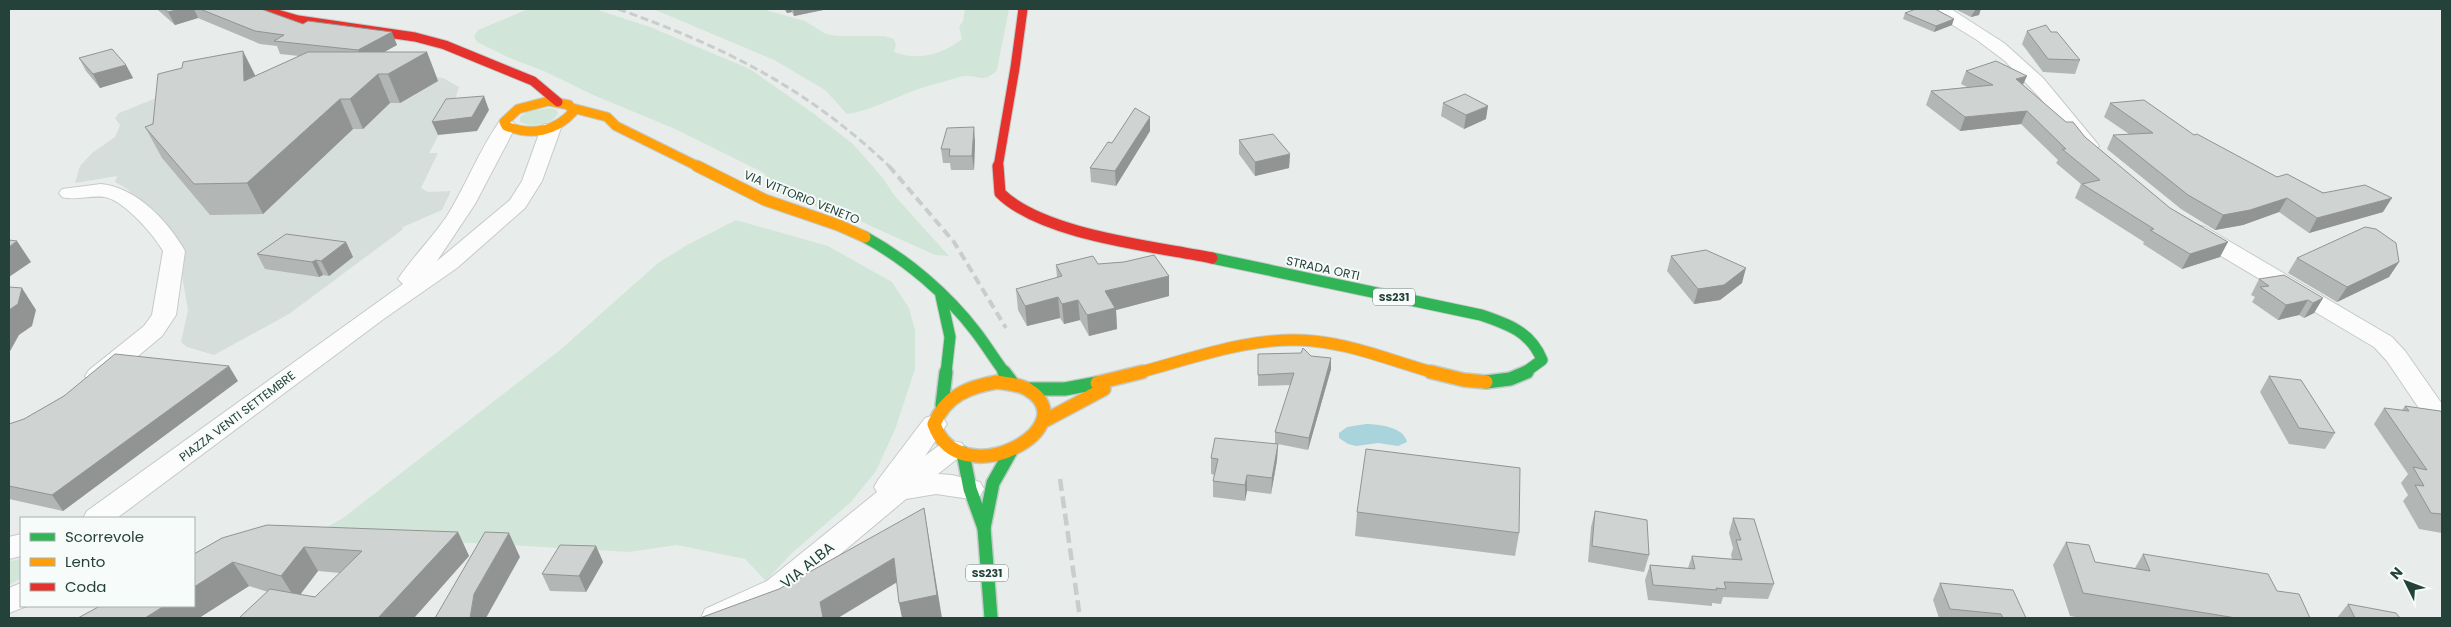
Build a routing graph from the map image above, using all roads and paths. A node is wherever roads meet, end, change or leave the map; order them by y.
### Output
1 (260, 9) edge
2 (1023, 9) edge
3 (1939, 9) edge
4 (507, 71) junction
5 (509, 84) dead end
6 (558, 102) junction
7 (572, 108) junction
8 (506, 126) junction
9 (556, 126) junction
10 (616, 126) junction
11 (2101, 157) edge
12 (69, 193) dead end
13 (2180, 221) edge
14 (942, 296) junction
15 (377, 313) junction
16 (1132, 375) junction
17 (1013, 384) junction
18 (1028, 389) junction
19 (79, 391) edge
20 (938, 415) junction
21 (1046, 420) junction
22 (2442, 424) edge
23 (957, 451) junction
24 (1011, 451) junction
25 (970, 489) junction
26 (894, 493) junction
27 (865, 516) junction
28 (98, 517) edge
29 (984, 528) junction
30 (716, 618) edge
31 (991, 618) edge

1 - 4 main road
2 - 16 main road, STRADA ORTI / SS231
3 - 11 street
4 - 5 main road
4 - 6 main road
6 - 7 main road, VIA VITTORIO VENETO
6 - 8 main road
7 - 9 main road
7 - 10 main road, VIA VITTORIO VENETO
8 - 9 main road, VIA VITTORIO VENETO
8 - 15 street
9 - 10 main road, VIA VITTORIO VENETO
9 - 15 street
10 - 14 main road, VIA VITTORIO VENETO
12 - 19 street
13 - 22 street
14 - 17 main road, VIA VITTORIO VENETO
14 - 20 main road
15 - 28 street, PIAZZA VENTI SETTEMBRE
16 - 18 main road, STRADA ORTI / SS231
16 - 21 main road, STRADA ORTI / SS231
17 - 18 main road, SS231
17 - 20 main road, SS231
18 - 21 main road, SS231
20 - 23 main road, SS231
20 - 27 street, VIA ALBA
21 - 24 main road, SS231
23 - 24 main road, SS231
23 - 25 main road, SS231
23 - 26 street, VIA ALBA
24 - 29 main road, SS231
25 - 26 street, VIA ALBA
25 - 29 main road, SS231
26 - 27 street, VIA ALBA
27 - 30 street, VIA ALBA
29 - 31 main road, SS231

